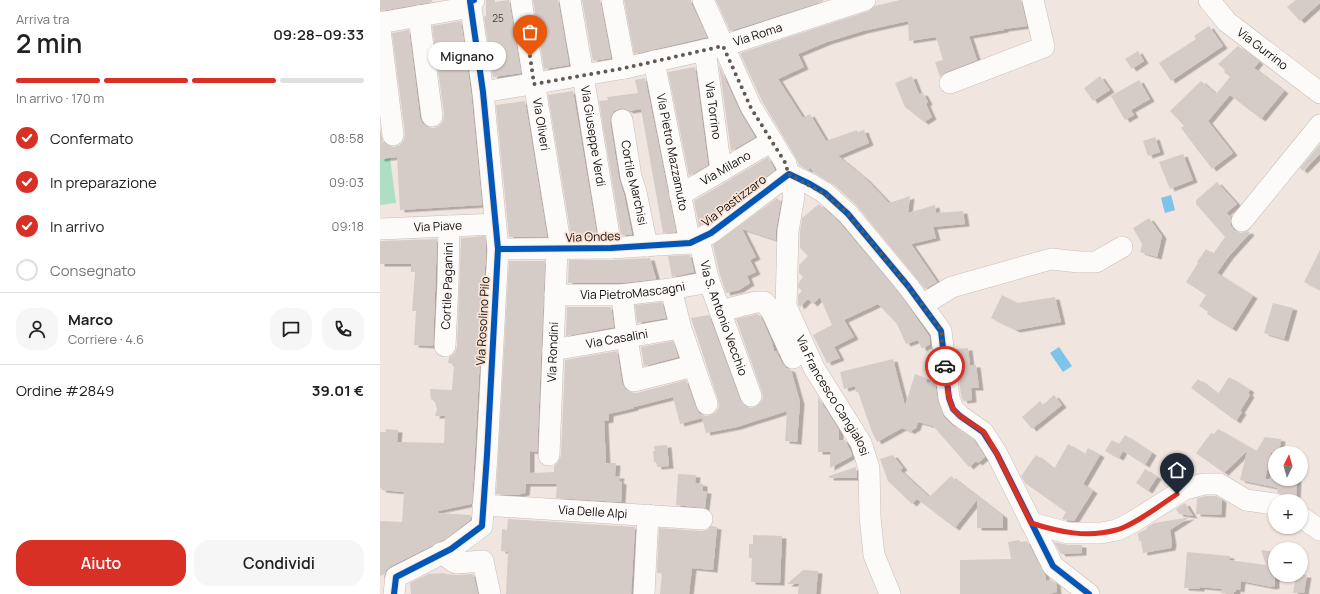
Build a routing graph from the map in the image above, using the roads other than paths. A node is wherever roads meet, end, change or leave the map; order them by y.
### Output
1 (521, 0) edge
2 (570, 0) edge
3 (612, 0) edge
4 (865, 0) edge
5 (1033, 0) edge
6 (1209, 0) edge
7 (709, 2) edge
8 (471, 3) edge
9 (830, 5) edge
10 (419, 16) junction
11 (380, 23) edge
12 (380, 30) edge
13 (714, 48) junction
14 (654, 61) junction
15 (625, 68) junction
16 (583, 76) junction
17 (950, 83) dead end
18 (534, 84) junction
19 (483, 92) junction
20 (1320, 93) edge
21 (432, 116) dead end
22 (622, 120) dead end
23 (1320, 125) edge
24 (393, 135) dead end
25 (772, 141) junction
26 (721, 171) junction
27 (788, 174) junction
28 (680, 195) junction
29 (1242, 221) dead end
30 (496, 224) junction
31 (449, 226) junction
32 (380, 229) edge
33 (695, 241) junction
34 (647, 246) junction
35 (1122, 247) dead end
36 (611, 248) junction
37 (498, 249) junction
38 (559, 249) junction
39 (709, 282) junction
40 (672, 289) junction
41 (555, 295) junction
42 (622, 295) junction
43 (922, 305) junction
44 (720, 311) junction
45 (680, 328) junction
46 (627, 338) junction
47 (445, 346) dead end
48 (553, 350) junction
49 (793, 358) dead end
50 (693, 366) junction
51 (751, 396) dead end
52 (707, 404) dead end
53 (549, 455) dead end
54 (1268, 503) edge
55 (483, 505) junction
56 (648, 515) junction
57 (702, 518) dead end
58 (1308, 522) edge
59 (1031, 523) junction
60 (1320, 530) edge
61 (441, 553) junction
62 (394, 594) edge
63 (490, 594) edge
64 (644, 594) edge
65 (890, 594) edge
66 (1089, 594) edge

1 - 18 street, Via Oliveri
2 - 16 street, Via Giuseppe Verdi
3 - 15 street
4 - 9 street, Via Roma
5 - 17 street
6 - 20 street, Via Gurrino
7 - 13 street
8 - 10 street
8 - 19 street, Via Rosolino Pilo
9 - 13 street, Via Roma
10 - 11 street
10 - 21 street
12 - 24 street
13 - 14 street, Via Roma
13 - 25 street
13 - 26 street, Via Torrino
14 - 15 street, Via Roma
14 - 28 street, Via Pietro Mazzamuto
15 - 16 street, Via Roma
16 - 18 street, Via Roma
16 - 36 street, Via Giuseppe Verdi
18 - 19 street, Via Roma
18 - 38 street, Via Oliveri
19 - 30 street, Via Rosolino Pilo
22 - 34 street, Cortile Marchisi
23 - 29 street
25 - 26 street, Via Milano
25 - 27 street
26 - 28 street, Via Milano
27 - 33 street, Via Pastizzaro
27 - 43 street
27 - 65 street, Via Francesco Cangialosi
28 - 33 street, Via Pietro Mazzamuto
30 - 31 street, Via Piave
30 - 37 street, Via Rosolino Pilo
31 - 32 street, Via Piave
31 - 47 street, Cortile Paganini
33 - 34 street, Via Ondes
33 - 39 street, Via S. Antonio Vecchio
34 - 36 street, Via Ondes
35 - 43 street
36 - 38 street, Via Ondes
37 - 38 street, Via Ondes
37 - 55 street, Via Rosolino Pilo
38 - 41 street, Via Rondini
39 - 40 street, Via PietroMascagni
39 - 44 street, Via S. Antonio Vecchio
40 - 42 street, Via PietroMascagni
40 - 45 street
41 - 42 street, Via PietroMascagni
41 - 48 street, Via Rondini
42 - 46 street
43 - 59 street
44 - 49 street
44 - 51 street, Via S. Antonio Vecchio
45 - 46 street, Via Casalini
45 - 50 street
46 - 48 street, Via Casalini
46 - 50 street
48 - 53 street, Via Rondini
50 - 52 street
54 - 59 street
55 - 56 street, Via Delle Alpi
55 - 61 street, Via Rosolino Pilo
56 - 57 street, Via Delle Alpi
56 - 64 street
58 - 60 street
59 - 66 street
61 - 62 street, Via Rosolino Pilo
61 - 63 street

